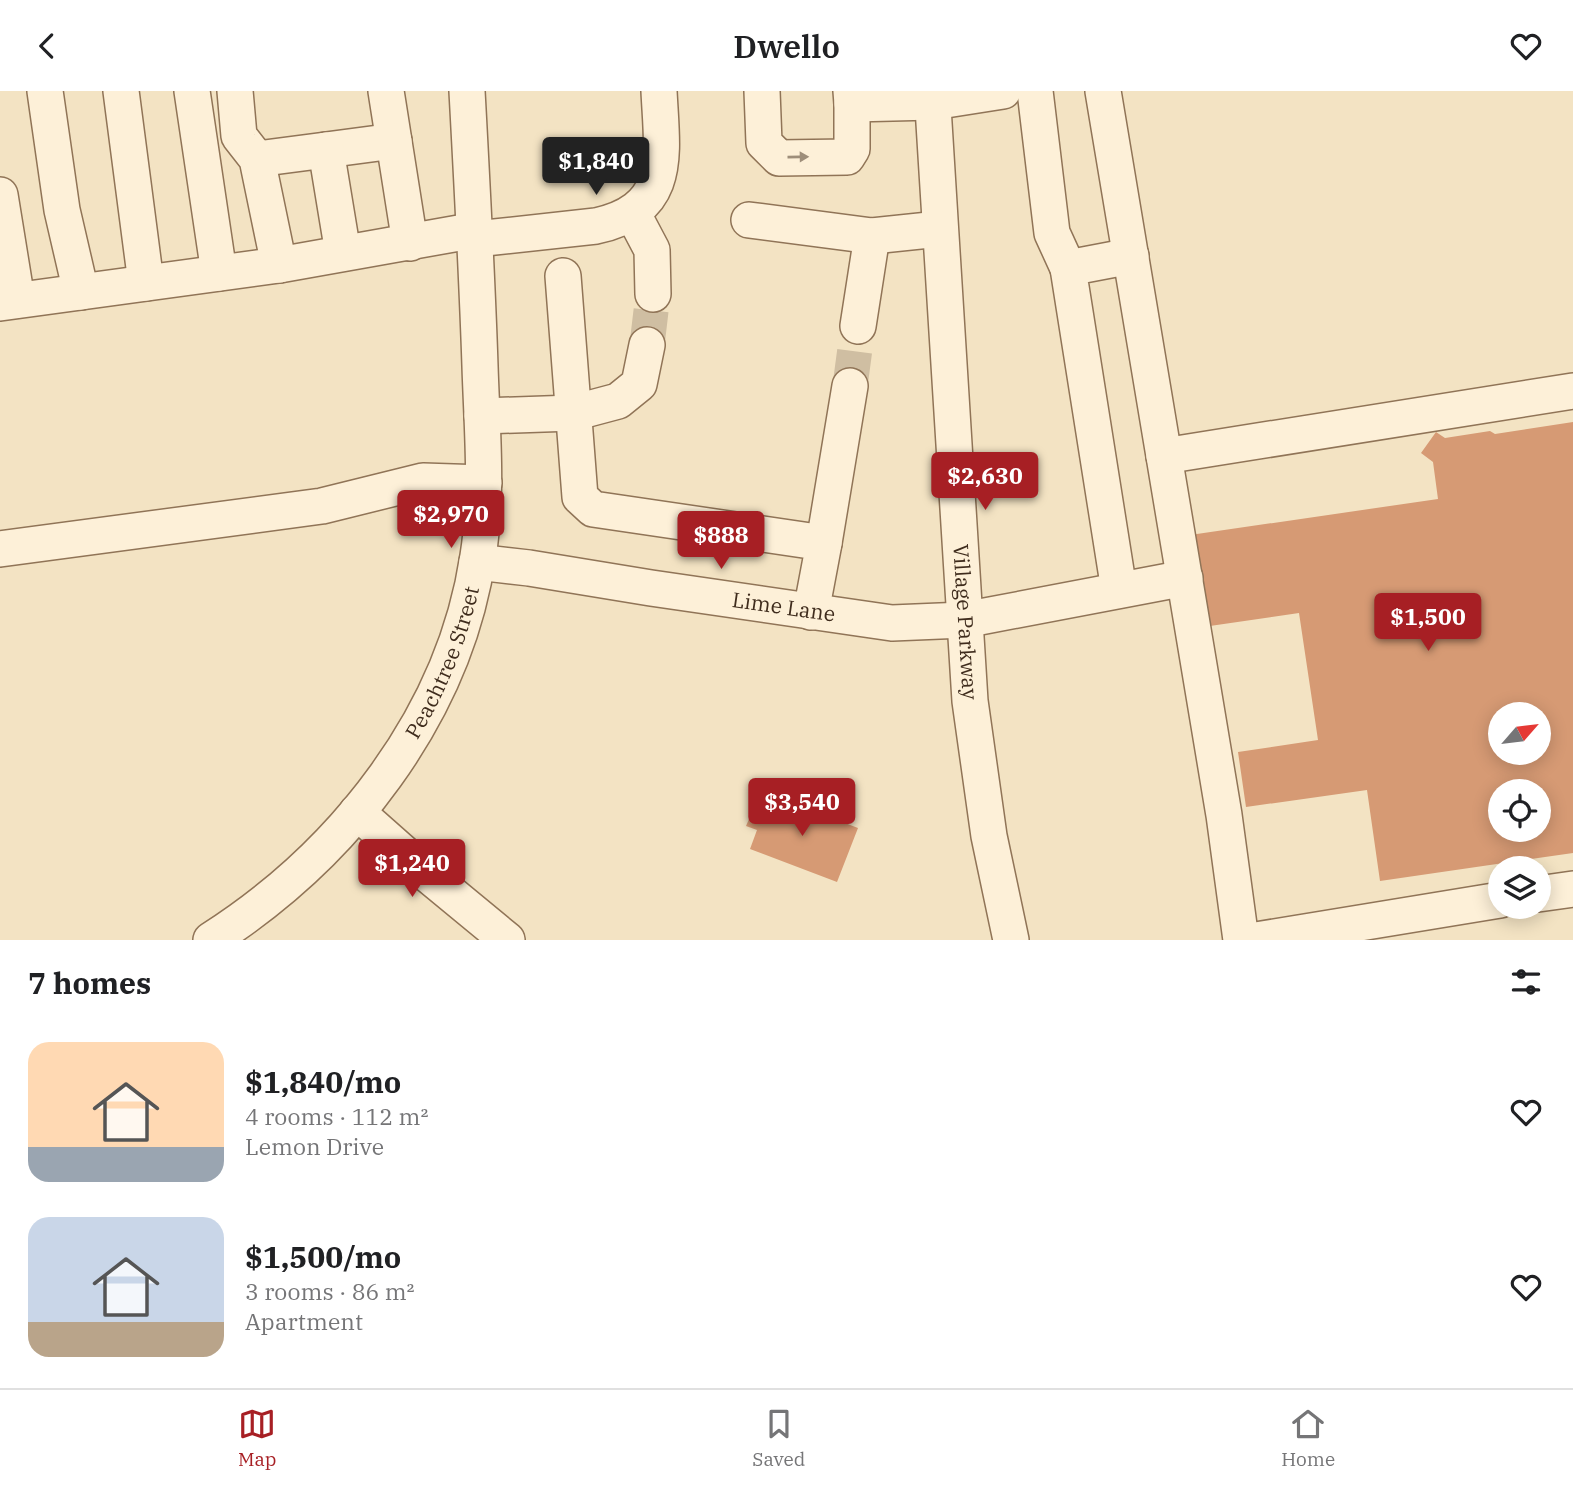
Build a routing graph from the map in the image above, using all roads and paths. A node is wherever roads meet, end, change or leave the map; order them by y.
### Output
1 (45, 91) edge
2 (121, 91) edge
3 (192, 91) edge
4 (235, 91) edge
5 (386, 91) edge
6 (467, 91) edge
7 (659, 91) edge
8 (762, 91) edge
9 (1003, 91) edge
10 (1035, 91) edge
11 (1103, 91) edge
12 (933, 96) edge
13 (852, 97) edge
14 (394, 141) junction
15 (326, 151) junction
16 (257, 159) junction
17 (0, 195) edge
18 (633, 214) junction
19 (749, 220) dead end
20 (940, 229) junction
21 (476, 235) junction
22 (872, 236) junction
23 (410, 243) junction
24 (343, 253) junction
25 (1131, 256) junction
26 (279, 265) junction
27 (1068, 268) junction
28 (219, 273) junction
29 (563, 276) dead end
30 (146, 283) junction
31 (81, 292) junction
32 (653, 294) tunnel mouth
33 (8, 301) edge
34 (858, 326) tunnel mouth
35 (647, 345) tunnel mouth
36 (850, 386) tunnel mouth
37 (1573, 391) edge
38 (573, 412) junction
39 (482, 416) junction
40 (1164, 456) junction
41 (484, 483) junction
42 (824, 543) junction
43 (0, 549) edge
44 (477, 562) junction
45 (1185, 578) junction
46 (1119, 590) junction
47 (811, 612) junction
48 (964, 619) junction
49 (357, 812) junction
50 (1573, 889) edge
51 (1551, 892) edge
52 (1488, 902) edge
53 (211, 940) edge
54 (508, 940) edge
55 (1011, 940) edge
56 (1241, 940) edge
57 (1256, 940) edge

1 - 31 street
2 - 30 street
3 - 28 street
4 - 16 street
5 - 14 street
6 - 21 street, Peachtree Street
7 - 18 street
8 -> 13 street
9 - 12 street
10 - 27 street
11 - 25 street
12 - 13 street
12 - 20 street, Village Parkway
14 - 15 street
14 - 23 street
15 - 16 street
15 - 24 street
16 - 26 street
17 - 33 street
18 - 21 street
18 - 32 street
19 - 22 street
20 - 22 street
20 - 48 street, Village Parkway
21 - 23 street
21 - 39 street, Peachtree Street
22 - 34 street
23 - 24 street
24 - 26 street
25 - 27 street
25 - 40 street
26 - 28 street
27 - 46 street
28 - 30 street
29 - 38 street
30 - 31 street
31 - 33 street
35 - 38 street
36 - 42 street
37 - 40 street
38 - 39 street
38 - 42 street
39 - 41 street, Peachtree Street
40 - 45 street
41 - 43 street
41 - 44 street, Peachtree Street
42 - 47 street
44 - 47 street, Lime Lane
44 - 49 street, Peachtree Street
45 - 46 street, Lime Lane
45 - 56 street
46 - 48 street, Lime Lane
47 - 48 street, Lime Lane
48 - 55 street, Village Parkway
49 - 53 street, Peachtree Street
49 - 54 street
50 - 51 street
52 - 57 street

